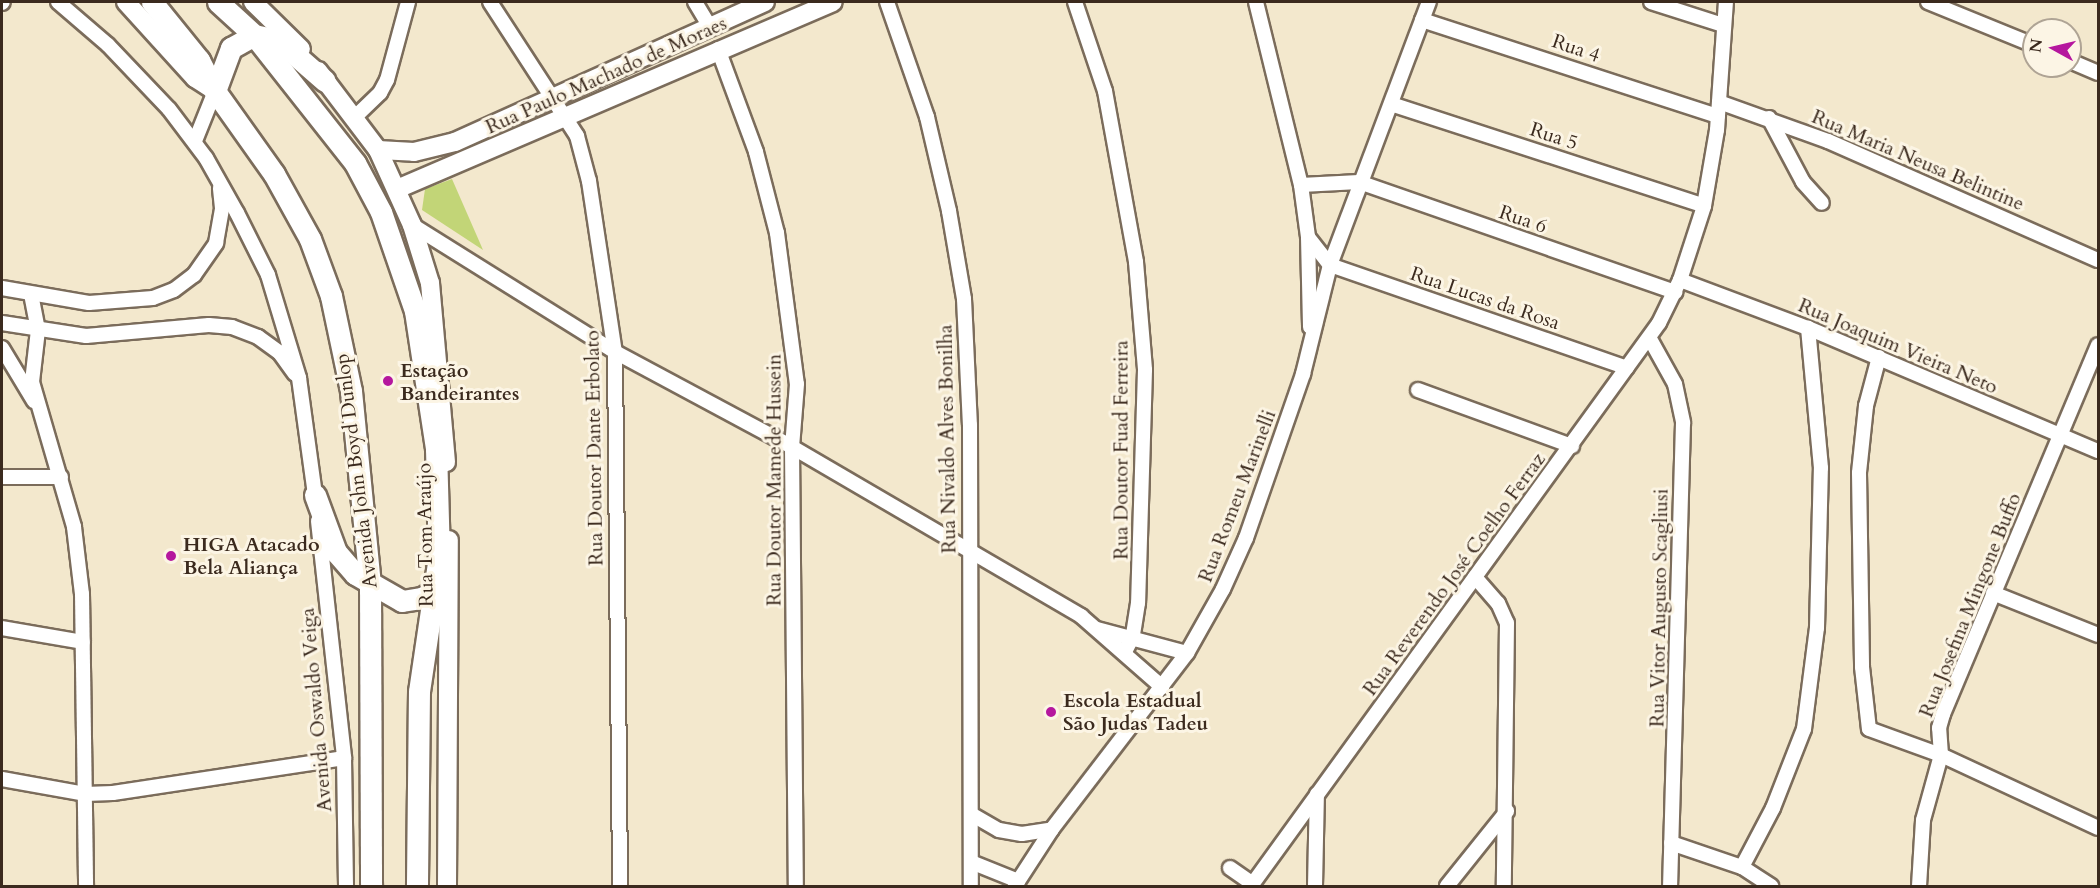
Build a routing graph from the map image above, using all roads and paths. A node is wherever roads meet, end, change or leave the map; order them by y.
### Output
1 (58, 2) edge
2 (126, 2) edge
3 (152, 2) edge
4 (218, 2) edge
5 (253, 2) edge
6 (408, 2) edge
7 (490, 2) edge
8 (695, 2) edge
9 (765, 2) edge
10 (833, 2) edge
11 (887, 2) edge
12 (1075, 2) edge
13 (1256, 2) edge
14 (1429, 2) edge
15 (1651, 2) edge
16 (1726, 2) edge
17 (1928, 2) edge
18 (1422, 20) junction
19 (709, 25) junction
20 (1723, 25) junction
21 (254, 36) junction
22 (2022, 40) edge
23 (717, 49) junction
24 (2082, 66) edge
25 (2098, 73) edge
26 (325, 81) junction
27 (215, 91) junction
28 (550, 96) junction
29 (1391, 104) junction
30 (1719, 109) junction
31 (355, 117) junction
32 (1769, 118) junction
33 (566, 119) junction
34 (195, 141) junction
35 (378, 150) junction
36 (219, 180) junction
37 (1359, 182) junction
38 (1301, 185) junction
39 (397, 189) junction
40 (1822, 202) dead end
41 (1704, 206) junction
42 (412, 225) junction
43 (1308, 237) junction
44 (2098, 260) edge
45 (1330, 265) junction
46 (1677, 286) junction
47 (2, 288) edge
48 (32, 294) junction
49 (2, 324) edge
50 (1808, 328) junction
51 (38, 330) junction
52 (1650, 339) junction
53 (1310, 344) junction
54 (2098, 345) edge
55 (2, 348) edge
56 (615, 352) junction
57 (1879, 357) junction
58 (1627, 368) junction
59 (299, 378) junction
60 (1418, 390) dead end
61 (37, 405) junction
62 (430, 411) junction
63 (444, 428) junction
64 (2061, 438) junction
65 (1572, 446) junction
66 (792, 447) junction
67 (2098, 451) edge
68 (2, 477) edge
69 (62, 477) junction
70 (315, 495) junction
71 (449, 536) junction
72 (969, 552) junction
73 (439, 556) junction
74 (1475, 577) junction
75 (370, 584) junction
76 (436, 589) junction
77 (1993, 593) junction
78 (2, 628) edge
79 (1095, 628) junction
80 (2098, 635) edge
81 (1133, 636) junction
82 (83, 642) junction
83 (1125, 652) junction
84 (1187, 653) junction
85 (1162, 687) junction
86 (1941, 755) junction
87 (344, 758) junction
88 (2, 779) edge
89 (85, 794) junction
90 (1317, 794) junction
91 (1507, 812) junction
92 (971, 814) junction
93 (2098, 828) edge
94 (1052, 830) junction
95 (1671, 843) junction
96 (971, 862) junction
97 (1742, 867) junction
98 (1230, 868) dead end
99 (1017, 884) edge
100 (1252, 885) edge
101 (86, 886) edge
102 (346, 886) edge
103 (371, 886) edge
104 (417, 886) edge
105 (447, 886) edge
106 (620, 886) edge
107 (796, 886) edge
108 (971, 886) edge
109 (1315, 886) edge
110 (1447, 886) edge
111 (1504, 886) edge
112 (1670, 886) edge
113 (1771, 886) edge
114 (1919, 886) edge

1 - 34 street, Avenida Oswaldo Veiga
2 - 27 main road
3 - 27 main road, Avenida John Boyd Dunlop
4 - 21 main road
5 - 26 main road
6 - 31 street
7 - 28 street, Rua Doutor Dante Erbolato
8 - 19 street
9 - 19 main road, Rua Paulo Machado de Moraes
10 - 23 main road, Rua Paulo Machado de Moraes
11 - 72 street, Rua Nivaldo Alves Bonilha
12 - 81 street, Rua Doutor Fuad Ferreira
13 - 38 street, Rua Romeu Marinelli
14 - 18 street, Rua Romeu Marinelli
15 - 20 street
16 - 20 street, Rua Reverendo José Coelho Ferraz
17 - 22 street
18 - 29 street, Rua Romeu Marinelli
18 - 30 street, Rua 4
19 - 28 main road, Rua Paulo Machado de Moraes
20 - 30 street, Rua Reverendo José Coelho Ferraz
21 - 26 main road
21 - 27 main road
21 - 62 main road
23 - 33 main road, Rua Paulo Machado de Moraes
23 - 66 street, Rua Doutor Mamede Hussein
24 - 25 street
26 - 31 main road
27 - 34 street
27 - 75 main road, Avenida John Boyd Dunlop
28 - 33 street, Rua Doutor Dante Erbolato
28 - 35 main road, Rua Paulo Machado de Moraes
29 - 37 street, Rua Romeu Marinelli
29 - 41 street, Rua 5
30 - 32 street, Rua Maria Neusa Belintine
30 - 41 street, Rua Reverendo José Coelho Ferraz
31 - 35 main road
32 - 40 street
32 - 44 street, Rua Maria Neusa Belintine
33 - 39 main road, Rua Paulo Machado de Moraes
33 - 56 street, Rua Doutor Dante Erbolato
34 - 36 street, Avenida Oswaldo Veiga
35 - 39 main road
36 - 48 street
36 - 59 street, Avenida Oswaldo Veiga
37 - 38 street
37 - 45 street, Rua Romeu Marinelli
37 - 46 street, Rua 6
38 - 43 street, Rua Romeu Marinelli
39 - 42 main road, Rua Tom Araújo
41 - 46 street, Rua Reverendo José Coelho Ferraz
42 - 56 street
42 - 63 main road, Rua Tom Araújo
43 - 45 street
43 - 53 street, Rua Romeu Marinelli
45 - 53 street, Rua Romeu Marinelli
45 - 58 street, Rua Lucas da Rosa
46 - 50 street, Rua Joaquim Vieira Neto
46 - 52 street, Rua Reverendo José Coelho Ferraz
47 - 48 street
48 - 51 street
49 - 51 street
50 - 57 street, Rua Joaquim Vieira Neto
50 - 97 street
51 - 59 street
51 - 61 street
52 - 58 street, Rua Reverendo José Coelho Ferraz
52 - 95 street, Rua Vitor Augusto Scagliusi
53 - 84 street, Rua Romeu Marinelli
54 - 64 street, Rua Josefina Mingone Buffo
55 - 61 street
56 - 66 street
56 - 106 street, Rua Doutor Dante Erbolato
57 - 64 street, Rua Joaquim Vieira Neto
57 - 86 street
58 - 65 street, Rua Reverendo José Coelho Ferraz
59 - 70 street, Avenida Oswaldo Veiga
60 - 65 street
61 - 69 street
62 - 63 main road
62 - 73 main road
63 - 71 main road, Rua Tom Araújo
64 - 67 street, Rua Joaquim Vieira Neto
64 - 77 street, Rua Josefina Mingone Buffo
65 - 74 street, Rua Reverendo José Coelho Ferraz
66 - 72 street
66 - 107 street, Rua Doutor Mamede Hussein
68 - 69 street
69 - 82 street
70 - 75 main road
70 - 87 street, Avenida Oswaldo Veiga
71 - 73 main road
71 - 105 main road, Rua Tom Araújo
72 - 79 street
72 - 92 street, Rua Nivaldo Alves Bonilha
73 - 76 main road
74 - 90 street, Rua Reverendo José Coelho Ferraz
74 - 91 street
75 - 76 main road
75 - 103 main road, Avenida John Boyd Dunlop
76 - 104 main road
77 - 80 street
77 - 86 street, Rua Josefina Mingone Buffo
78 - 82 street
79 - 81 street
79 - 83 street
81 - 83 street, Rua Doutor Fuad Ferreira
81 - 84 street
82 - 89 street
83 - 85 street
84 - 85 street, Rua Romeu Marinelli
85 - 94 street, Rua Romeu Marinelli
86 - 93 street
86 - 114 street, Rua Josefina Mingone Buffo
87 - 89 street
87 - 102 street, Avenida Oswaldo Veiga
88 - 89 street
89 - 101 street
90 - 100 street, Rua Reverendo José Coelho Ferraz
90 - 109 street
91 - 110 street
91 - 111 street
92 - 94 street
92 - 96 street, Rua Nivaldo Alves Bonilha
94 - 99 street, Rua Romeu Marinelli
95 - 97 street
95 - 112 street, Rua Vitor Augusto Scagliusi
96 - 99 street
96 - 108 street, Rua Nivaldo Alves Bonilha
97 - 113 street
98 - 100 street

